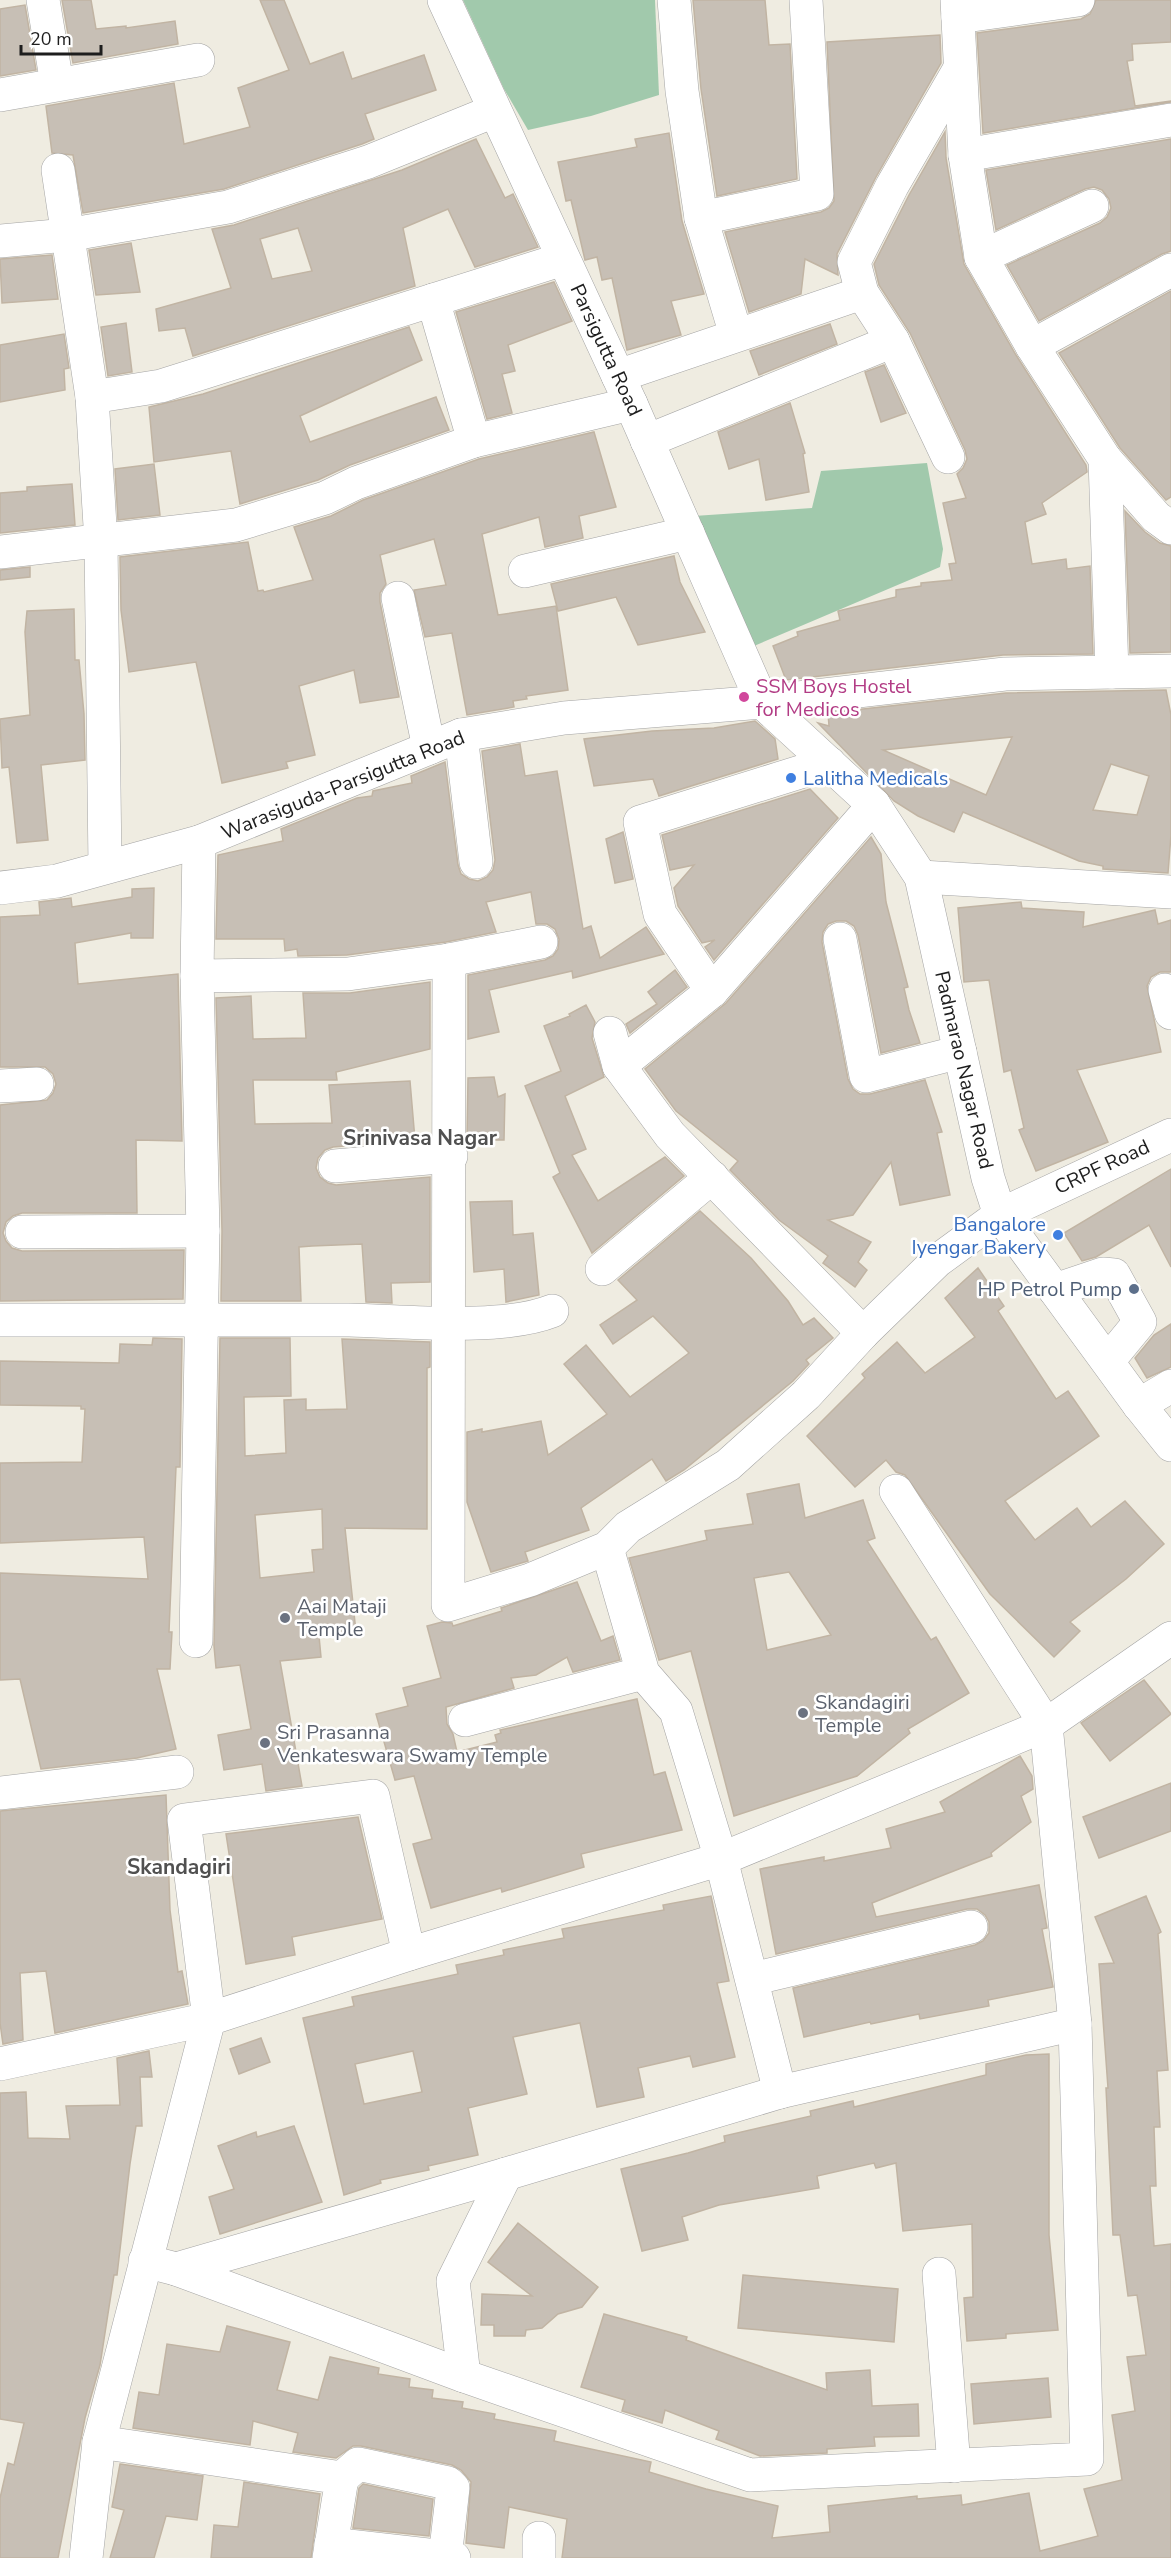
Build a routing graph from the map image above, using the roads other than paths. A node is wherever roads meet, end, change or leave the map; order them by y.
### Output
1 (43, 0) edge
2 (444, 0) edge
3 (674, 0) edge
4 (806, 0) edge
5 (1078, 0) edge
6 (957, 9) edge
7 (198, 60) dead end
8 (959, 70) junction
9 (57, 84) junction
10 (0, 94) edge
11 (494, 111) junction
12 (1171, 120) edge
13 (966, 155) junction
14 (58, 170) dead end
15 (1092, 206) dead end
16 (701, 218) junction
17 (67, 236) junction
18 (0, 241) edge
19 (981, 257) junction
20 (563, 259) junction
21 (1171, 270) edge
22 (862, 293) junction
23 (433, 300) junction
24 (736, 334) junction
25 (893, 341) junction
26 (1032, 346) junction
27 (625, 390) junction
28 (92, 397) junction
29 (474, 441) junction
30 (647, 441) junction
31 (948, 457) dead end
32 (1106, 459) junction
33 (1166, 517) edge
34 (688, 533) junction
35 (101, 543) junction
36 (0, 552) edge
37 (525, 571) dead end
38 (398, 598) dead end
39 (1171, 671) edge
40 (1112, 672) junction
41 (762, 702) junction
42 (461, 735) junction
43 (429, 748) junction
44 (829, 763) junction
45 (874, 805) junction
46 (199, 842) junction
47 (476, 862) dead end
48 (105, 867) junction
49 (921, 876) junction
50 (0, 888) edge
51 (1171, 891) edge
52 (840, 939) dead end
53 (541, 942) dead end
54 (449, 960) junction
55 (197, 976) junction
56 (712, 991) junction
57 (610, 1033) dead end
58 (960, 1052) junction
59 (619, 1066) junction
60 (37, 1084) dead end
61 (0, 1086) edge
62 (1171, 1135) edge
63 (451, 1156) junction
64 (335, 1166) dead end
65 (712, 1177) junction
66 (1000, 1215) junction
67 (202, 1231) junction
68 (22, 1232) dead end
69 (602, 1269) dead end
70 (1056, 1290) junction
71 (552, 1311) dead end
72 (201, 1318) junction
73 (0, 1320) edge
74 (448, 1322) junction
75 (863, 1333) junction
76 (1108, 1361) junction
77 (1171, 1386) edge
78 (1138, 1405) junction
79 (1171, 1445) edge
80 (896, 1491) dead end
81 (607, 1548) junction
82 (1171, 1638) edge
83 (196, 1641) dead end
84 (643, 1673) junction
85 (465, 1720) dead end
86 (1046, 1725) junction
87 (177, 1772) dead end
88 (0, 1793) edge
89 (722, 1859) junction
90 (971, 1927) dead end
91 (409, 1954) junction
92 (752, 1979) junction
93 (208, 2019) junction
94 (1075, 2024) junction
95 (0, 2064) edge
96 (780, 2092) junction
97 (506, 2174) junction
98 (145, 2261) junction
99 (176, 2269) junction
100 (939, 2274) dead end
101 (464, 2376) junction
102 (99, 2442) junction
103 (954, 2466) junction
104 (342, 2478) junction
105 (330, 2551) edge
106 (86, 2558) edge
107 (445, 2558) edge
108 (454, 2558) edge

1 - 9 street
2 - 11 street, Parsigutta Road
3 - 16 street
4 - 16 street
5 - 6 street
6 - 8 street
7 - 9 street
8 - 13 street
8 - 22 street
9 - 10 street
11 - 17 street
11 - 20 street, Parsigutta Road
12 - 13 street
13 - 19 street
14 - 17 street
15 - 19 street
16 - 24 street
17 - 18 street
17 - 28 street
19 - 26 street
20 - 23 street
20 - 27 street, Parsigutta Road
21 - 26 street
22 - 24 street
22 - 25 street
23 - 28 street
23 - 29 street
24 - 27 street
25 - 30 street
25 - 31 street
26 - 32 street
27 - 29 street
27 - 30 street, Parsigutta Road
28 - 35 street
29 - 35 street
30 - 34 street, Parsigutta Road
32 - 33 street
32 - 40 street
34 - 37 street
34 - 41 street, Parsigutta Road
35 - 36 street
35 - 48 street
38 - 43 street
39 - 40 street, Warasiguda-Parsigutta Road
40 - 41 street, Warasiguda-Parsigutta Road
41 - 42 street, Warasiguda-Parsigutta Road
41 - 44 street, Padmarao Nagar Road
42 - 43 street, Warasiguda-Parsigutta Road
42 - 47 street
43 - 46 street, Warasiguda-Parsigutta Road
44 - 45 street, Padmarao Nagar Road
44 - 56 street
45 - 49 street, Padmarao Nagar Road
45 - 56 street
46 - 48 street, Warasiguda-Parsigutta Road
46 - 55 street
48 - 50 street, Warasiguda-Parsigutta Road
49 - 51 street
49 - 58 street, Padmarao Nagar Road
52 - 58 street
53 - 54 street
54 - 55 street
54 - 63 street
55 - 67 street
56 - 59 street
57 - 59 street
58 - 66 street, Padmarao Nagar Road
59 - 65 street
60 - 61 street
62 - 66 street, CRPF Road
63 - 64 street
63 - 74 street
65 - 69 street
65 - 75 street
66 - 70 street, Padmarao Nagar Road
66 - 75 street, CRPF Road
67 - 68 street
67 - 72 street
70 - 76 street, Padmarao Nagar Road
70 - 76 street
71 - 74 street
72 - 73 street
72 - 74 street
72 - 83 street
74 - 81 street
75 - 81 street, CRPF Road
76 - 78 street, Padmarao Nagar Road
77 - 78 street
78 - 79 street, Padmarao Nagar Road
80 - 86 street
81 - 84 street
82 - 86 street
84 - 85 street
84 - 89 street
86 - 89 street
86 - 94 street
87 - 88 street
89 - 91 street
89 - 92 street
90 - 92 street
91 - 93 street
91 - 93 street
92 - 96 street
93 - 95 street
93 - 98 street
94 - 96 street
94 - 103 street
96 - 97 street
97 - 99 street
97 - 101 street
98 - 99 street
98 - 102 street
99 - 101 street
100 - 103 street
101 - 103 street
102 - 104 street
102 - 106 street
104 - 105 street
104 - 107 street
105 - 107 street
107 - 108 street

